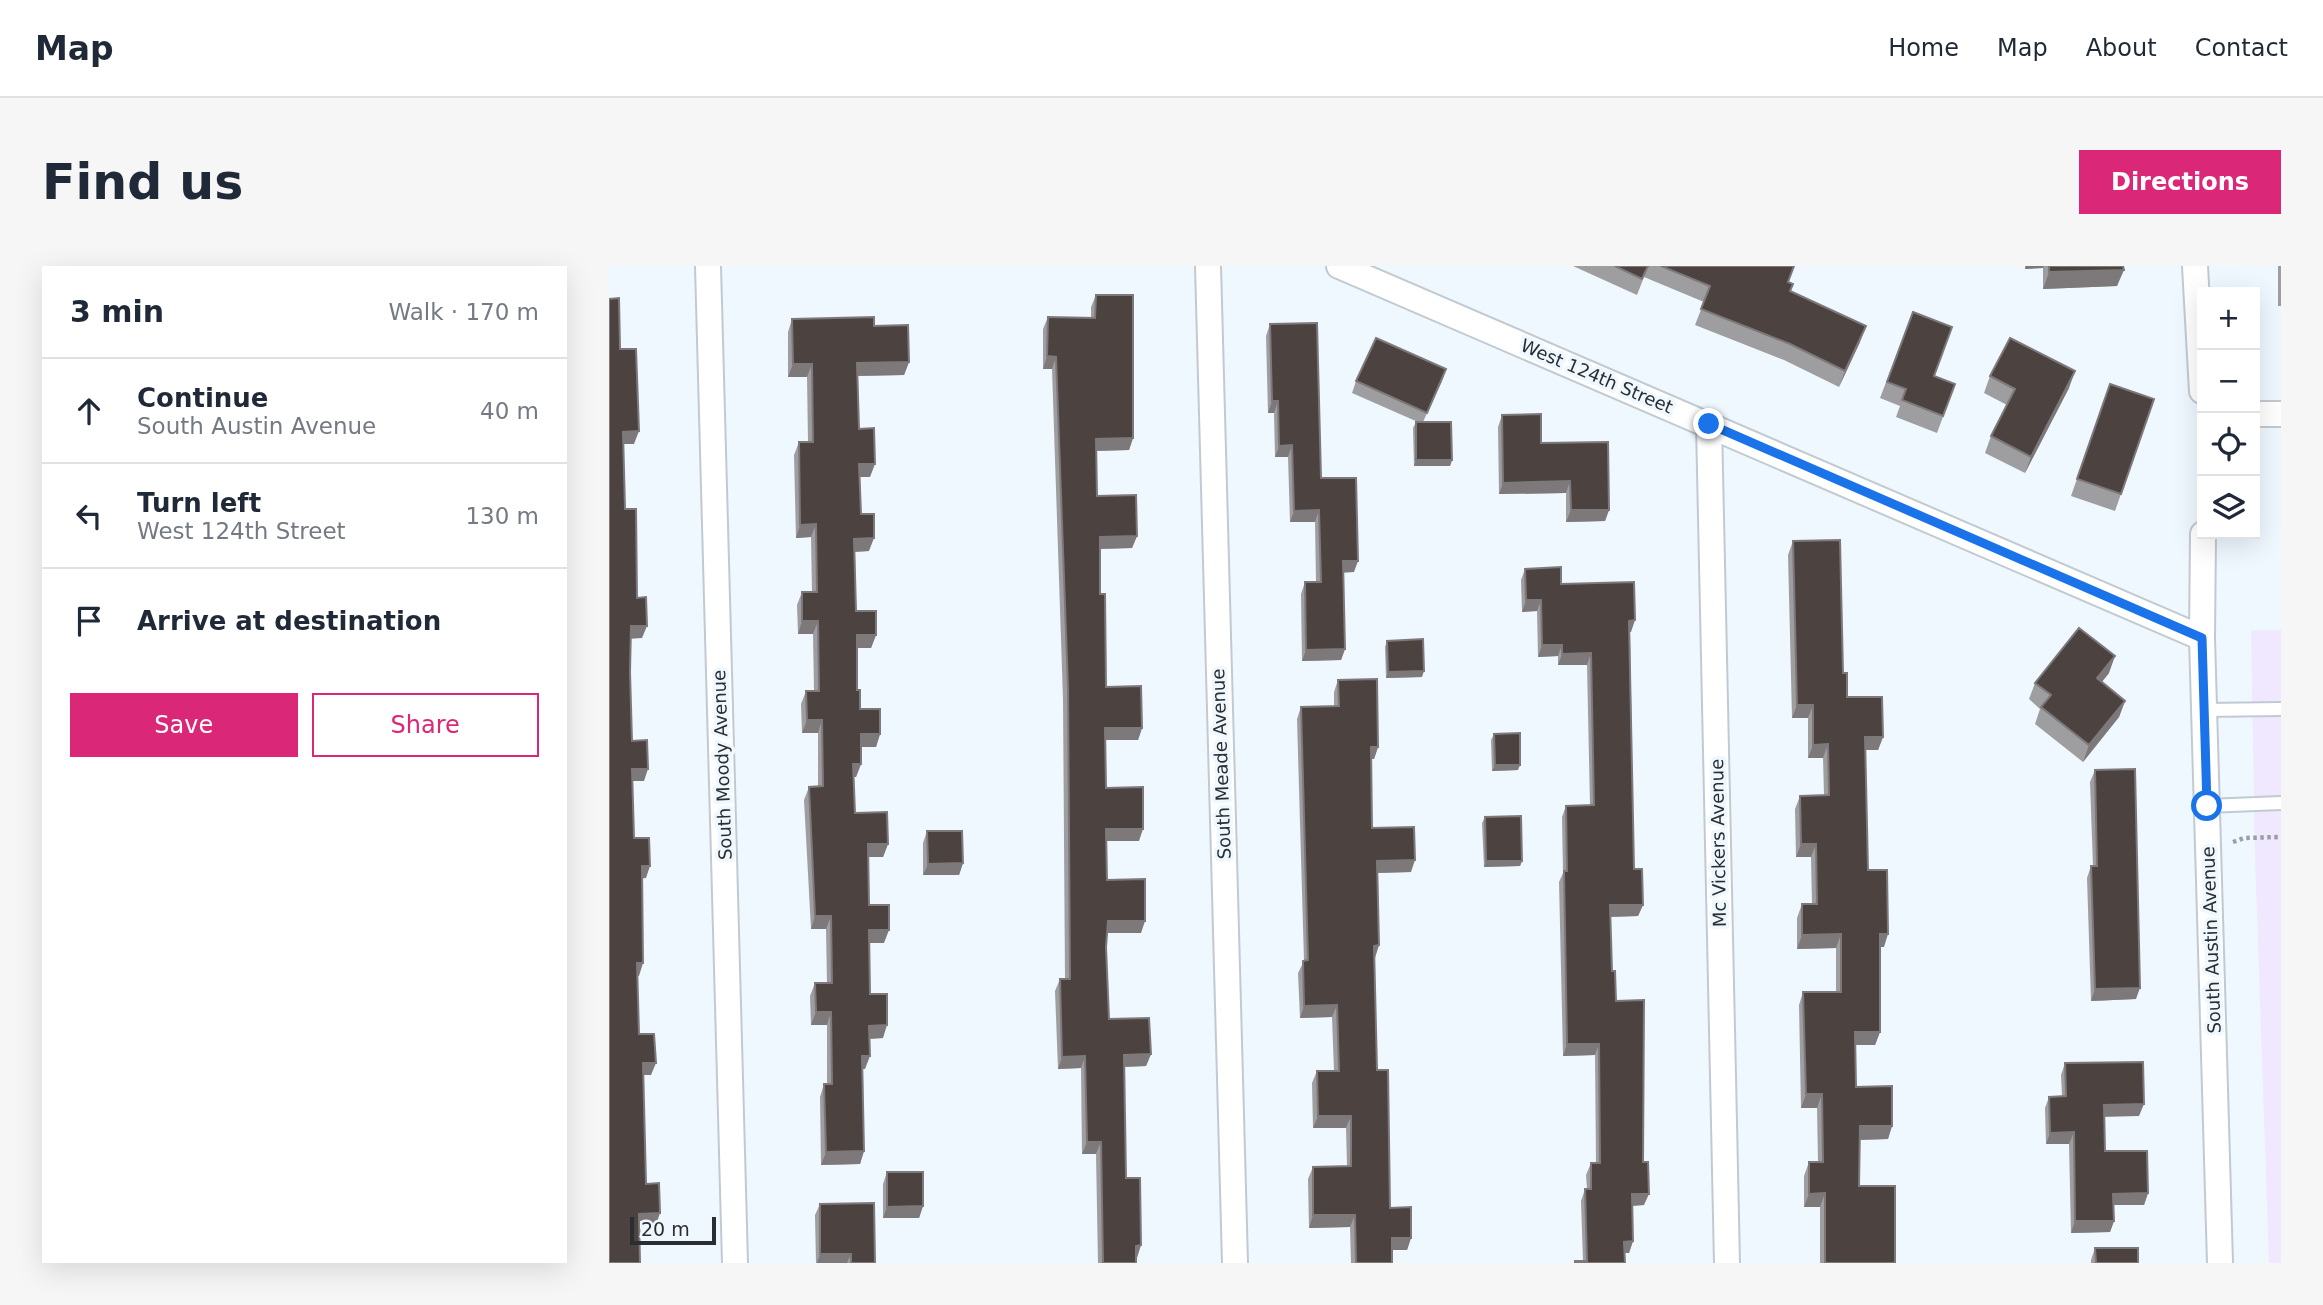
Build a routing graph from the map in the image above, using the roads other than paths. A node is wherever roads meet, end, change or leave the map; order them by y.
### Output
1 (708, 266) edge
2 (1208, 266) edge
3 (1339, 266) edge
4 (2195, 266) edge
5 (2200, 350) edge
6 (2260, 414) edge
7 (2281, 414) edge
8 (1709, 424) junction
9 (2203, 539) edge
10 (2202, 638) junction
11 (2281, 709) edge
12 (2205, 710) junction
13 (2281, 803) edge
14 (2207, 806) junction
15 (735, 1263) edge
16 (1235, 1263) edge
17 (1727, 1263) edge
18 (2220, 1263) edge

1 - 15 street, South Moody Avenue
2 - 16 street, South Meade Avenue
3 - 8 street, West 124th Street
4 - 5 street
6 - 7 street
8 - 10 street, West 124th Street
8 - 17 street, Mc Vickers Avenue
9 - 10 street, South Austin Avenue
10 - 12 street, South Austin Avenue
11 - 12 lane
12 - 14 street, South Austin Avenue
13 - 14 lane
14 - 18 street, South Austin Avenue

